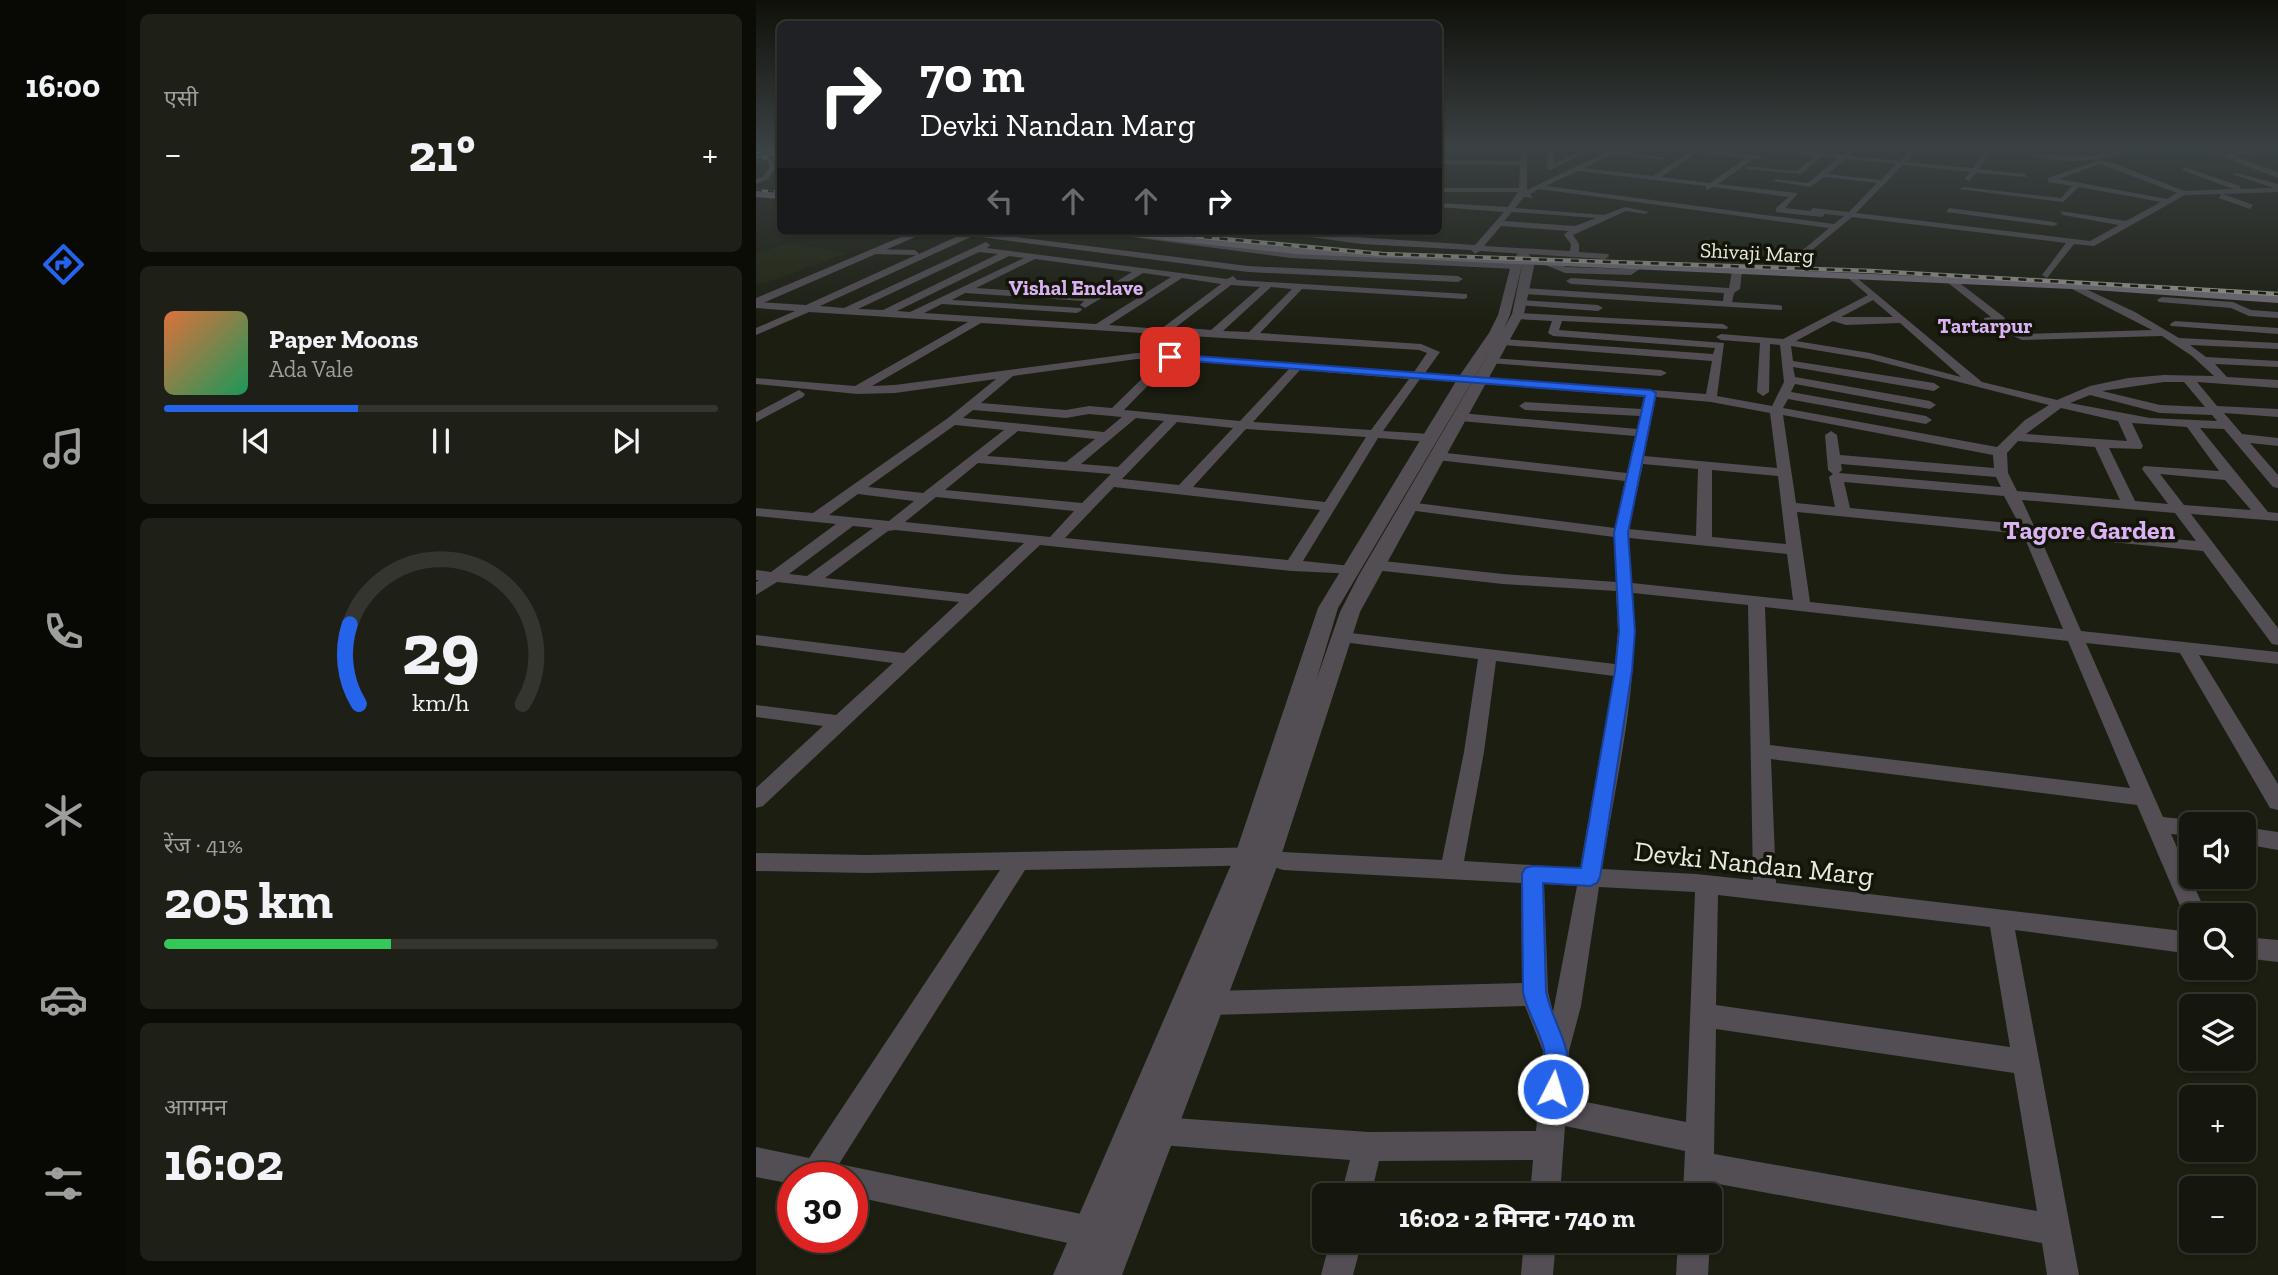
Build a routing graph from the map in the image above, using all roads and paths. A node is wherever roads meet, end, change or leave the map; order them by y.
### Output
1 (1456, 206) edge
2 (1513, 206) edge
3 (1604, 206) edge
4 (1703, 206) edge
5 (1760, 206) edge
6 (1783, 206) edge
7 (1861, 206) edge
8 (1861, 206) edge
9 (1951, 206) edge
10 (2148, 206) edge
11 (2158, 206) edge
12 (1625, 209) junction
13 (2154, 209) junction
14 (1813, 210) dead end
15 (1949, 210) junction
16 (1510, 211) junction
17 (1650, 213) dead end
18 (2063, 213) dead end
19 (1747, 215) junction
20 (1608, 216) junction
21 (1851, 217) junction
22 (1715, 221) dead end
23 (1796, 222) junction
24 (1499, 223) junction
25 (2054, 223) dead end
26 (2128, 224) junction
27 (1837, 227) junction
28 (1577, 229) junction
29 (1935, 231) junction
30 (903, 235) edge
31 (914, 235) edge
32 (968, 235) edge
33 (984, 235) edge
34 (1126, 235) edge
35 (1142, 235) edge
36 (1245, 235) edge
37 (1298, 235) edge
38 (1377, 235) edge
39 (1002, 238) junction
40 (2071, 242) junction
41 (1356, 243) junction
42 (978, 249) junction
43 (1477, 249) junction
44 (874, 251) junction
45 (1272, 251) junction
46 (1112, 252) junction
47 (915, 253) dead end
48 (1008, 253) junction
49 (1574, 253) junction
50 (1035, 256) junction
51 (1605, 256) junction
52 (851, 257) junction
53 (1526, 259) junction
54 (1800, 262) junction
55 (1087, 263) junction
56 (1639, 267) junction
57 (1655, 267) junction
58 (1248, 269) junction
59 (1142, 270) junction
60 (1575, 270) junction
61 (1732, 270) junction
62 (1181, 275) junction
63 (2047, 275) junction
64 (1851, 276) junction
65 (1458, 279) dead end
66 (1571, 281) junction
67 (1950, 281) junction
68 (1230, 282) junction
69 (1269, 284) junction
70 (1651, 285) junction
71 (1300, 286) junction
72 (2073, 286) junction
73 (2278, 288) edge
74 (965, 290) junction
75 (1728, 290) junction
76 (1566, 293) junction
77 (756, 296) edge
78 (1464, 296) dead end
79 (1874, 296) junction
80 (1094, 299) junction
81 (2278, 299) edge
82 (1688, 301) junction
83 (941, 302) junction
84 (1520, 303) junction
85 (1727, 303) junction
86 (756, 304) edge
87 (1778, 308) dead end
88 (806, 309) junction
89 (1077, 310) junction
90 (2164, 310) junction
91 (843, 312) junction
92 (883, 314) junction
93 (2278, 315) edge
94 (911, 316) junction
95 (1558, 318) junction
96 (1832, 318) junction
97 (1685, 319) junction
98 (979, 320) junction
99 (1902, 320) junction
100 (1053, 325) junction
101 (1098, 328) junction
102 (2278, 331) edge
103 (756, 332) edge
104 (1553, 332) junction
105 (1214, 333) junction
106 (2161, 333) junction
107 (1251, 336) junction
108 (1722, 336) junction
109 (1153, 341) junction
110 (1765, 341) junction
111 (2175, 341) junction
112 (1785, 342) junction
113 (2195, 342) junction
114 (1549, 345) junction
115 (2278, 346) edge
116 (1666, 354) junction
117 (1170, 357) junction
118 (1718, 358) junction
119 (2205, 360) junction
120 (2278, 364) edge
121 (1485, 365) junction
122 (1297, 366) junction
123 (1661, 373) junction
124 (1788, 373) junction
125 (1009, 374) junction
126 (1417, 376) junction
127 (2187, 378) junction
128 (2224, 380) junction
129 (756, 382) edge
130 (1534, 384) junction
131 (1978, 385) junction
132 (857, 390) junction
133 (1933, 391) junction
134 (2089, 391) junction
135 (1763, 392) dead end
136 (1654, 393) junction
137 (799, 394) dead end
138 (1786, 395) junction
139 (2276, 395) edge
140 (1711, 398) junction
141 (2056, 404) junction
142 (1525, 405) junction
143 (970, 406) junction
144 (1776, 410) junction
145 (2214, 410) junction
146 (2257, 412) junction
147 (1114, 413) junction
148 (1646, 413) junction
149 (2278, 413) edge
150 (1132, 415) junction
151 (1460, 417) junction
152 (756, 418) edge
153 (2123, 418) junction
154 (1173, 419) junction
155 (1926, 420) junction
156 (952, 421) junction
157 (1516, 422) junction
158 (2191, 424) junction
159 (1242, 425) junction
160 (2227, 425) junction
161 (1015, 427) junction
162 (1642, 433) junction
163 (2277, 434) edge
164 (1374, 435) junction
165 (1831, 435) dead end
166 (1107, 436) junction
167 (2013, 437) junction
168 (1921, 438) junction
169 (2243, 443) junction
170 (2101, 445) junction
171 (2208, 446) junction
172 (1434, 447) junction
173 (2000, 452) junction
174 (974, 459) junction
175 (1637, 459) junction
176 (1835, 459) junction
177 (1705, 466) junction
178 (1069, 467) junction
179 (1122, 471) junction
180 (2273, 472) edge
181 (1785, 473) junction
182 (2001, 473) junction
183 (2231, 476) junction
184 (1836, 477) junction
185 (1633, 478) junction
186 (1111, 482) junction
187 (2278, 484) edge
188 (858, 490) junction
189 (1182, 490) junction
190 (2010, 493) junction
191 (931, 496) junction
192 (2130, 505) junction
193 (1408, 506) junction
194 (1328, 507) junction
195 (1789, 507) junction
196 (1085, 508) junction
197 (2178, 509) junction
198 (756, 512) edge
199 (1843, 512) junction
200 (2271, 516) edge
201 (814, 519) junction
202 (848, 523) junction
203 (887, 527) junction
204 (2029, 530) junction
205 (1621, 533) junction
206 (1704, 541) junction
207 (1043, 542) junction
208 (2208, 547) junction
209 (1795, 550) junction
210 (1292, 566) junction
211 (1363, 568) junction
212 (756, 575) edge
213 (774, 577) junction
214 (812, 580) junction
215 (1624, 587) junction
216 (756, 590) edge
217 (972, 599) junction
218 (1756, 601) junction
219 (1802, 606) junction
220 (2074, 635) junction
221 (1342, 637) junction
222 (756, 639) edge
223 (2278, 640) edge
224 (2185, 648) junction
225 (1488, 654) junction
226 (2278, 658) edge
227 (907, 659) junction
228 (1623, 671) junction
229 (756, 712) edge
230 (840, 722) junction
231 (1760, 751) junction
232 (758, 795) edge
233 (2144, 797) junction
234 (2278, 802) edge
235 (2155, 824) junction
236 (2179, 827) edge
237 (2256, 838) edge
238 (2278, 841) edge
239 (1258, 857) junction
240 (756, 862) edge
241 (1018, 862) junction
242 (1451, 870) junction
243 (1532, 874) junction
244 (1590, 877) junction
245 (1707, 884) junction
246 (1765, 892) junction
247 (2190, 903) edge
248 (2001, 919) junction
249 (2179, 941) edge
250 (2256, 949) edge
251 (2278, 951) edge
252 (1535, 992) junction
253 (1211, 1003) junction
254 (1702, 1015) junction
255 (1556, 1051) junction
256 (2026, 1062) junction
257 (1551, 1109) junction
258 (1161, 1131) junction
259 (1550, 1145) junction
260 (1368, 1147) junction
261 (756, 1162) edge
262 (835, 1162) edge
263 (777, 1166) edge
264 (1698, 1167) edge
265 (1359, 1183) edge
266 (1546, 1183) edge
267 (868, 1184) edge
268 (2056, 1230) junction
269 (1091, 1231) junction
270 (1343, 1253) edge
271 (1539, 1253) edge
272 (1693, 1253) edge
273 (1072, 1275) edge
274 (1103, 1275) edge
275 (1337, 1275) edge
276 (1537, 1275) edge
277 (1692, 1275) edge
278 (2063, 1275) edge

1 - 16 street
2 - 16 street
3 - 12 street
4 - 19 street
5 - 23 street
6 - 21 street
7 - 21 street
8 - 21 street
9 - 15 street
10 - 13 street
11 - 13 street
12 - 17 street
12 - 20 street
13 - 26 street
14 - 21 street
15 - 25 street
15 - 29 street
16 - 20 street
16 - 24 street
18 - 26 street
19 - 22 street
19 - 23 street
20 - 28 street
21 - 27 street
21 - 29 street
21 - 54 street
23 - 27 street
24 - 28 street
24 - 43 street
26 - 40 street
27 - 54 street
28 - 49 street
29 - 40 street
30 - 52 street
31 - 44 street
32 - 88 street
33 - 39 street
34 - 45 street
35 - 45 main road, Shivaji Marg
36 - 41 main road, Shivaji Marg
37 - 41 street
38 - 41 street
39 - 42 street
39 - 46 street
40 - 63 street
41 - 43 main road, Shivaji Marg
42 - 48 street
42 - 91 street
43 - 53 main road, Shivaji Marg
44 - 47 street
44 - 52 street
45 - 53 main road, Shivaji Marg
45 - 58 street
46 - 55 street
46 - 58 street
48 - 50 street
48 - 92 street
49 - 51 street
49 - 53 street
50 - 55 street
50 - 74 street
51 - 53 main road, Shivaji Marg
51 - 54 main road, Shivaji Marg
52 - 77 street
52 - 86 street
53 - 56 main road, Shivaji Marg
53 - 60 street
53 - 84 street
53 - 121 street
54 - 63 main road, Shivaji Marg
55 - 59 street
56 - 57 main road, Shivaji Marg
56 - 60 street
57 - 61 main road, Shivaji Marg
57 - 70 street
58 - 65 street
58 - 68 street
59 - 62 street
59 - 80 street
60 - 66 street
61 - 64 main road, Shivaji Marg
61 - 75 street
62 - 68 street
62 - 101 street
63 - 73 main road, Shivaji Marg
64 - 67 main road, Shivaji Marg
64 - 79 street
66 - 70 street
66 - 76 street
67 - 72 main road, Shivaji Marg
67 - 106 street
68 - 69 street
68 - 109 street
69 - 71 street
69 - 105 street
70 - 75 street
71 - 78 street
71 - 107 street
72 - 81 main road, Shivaji Marg
72 - 106 street
74 - 80 street
74 - 83 street
75 - 85 street
76 - 82 street
76 - 84 street
79 - 96 street
79 - 99 street
80 - 89 street
82 - 85 street
82 - 97 street
83 - 89 street
83 - 94 street
84 - 95 street
84 - 97 street
84 - 121 street
85 - 87 street
85 - 108 street
86 - 88 street
88 - 91 street
88 - 103 street
89 - 100 street
90 - 93 street
90 - 102 street
90 - 113 street
91 - 92 street
92 - 94 street
94 - 98 street
95 - 97 street
95 - 104 street
96 - 99 street
96 - 112 street
97 - 108 street
98 - 100 street
98 - 132 street
99 - 131 street
100 - 101 street
101 - 109 street
104 - 108 street
104 - 114 street
105 - 107 street
105 - 109 street
106 - 111 street
107 - 126 street
108 - 110 street
108 - 118 street
109 - 117 street
109 - 125 street
110 - 112 street
110 - 135 street
111 - 113 street
111 - 119 street
112 - 124 street
112 - 133 street
113 - 115 street
114 - 116 street
114 - 121 street
116 - 118 street
116 - 123 street
117 - 122 street
117 - 147 street
118 - 140 street
119 - 120 street
119 - 128 street
121 - 123 street
121 - 126 street
121 - 130 street
121 - 151 street
121 - 172 street
122 - 126 street
122 - 159 street
123 - 136 street
124 - 133 street
124 - 133 street
124 - 138 street
125 - 132 street
125 - 143 street
126 - 164 street
127 - 128 street
127 - 134 street
127 - 145 street
128 - 139 street
129 - 132 street
130 - 136 street
130 - 142 street
131 - 133 street
131 - 141 street
133 - 155 street
134 - 141 street
134 - 145 street
136 - 140 street
136 - 148 street
137 - 152 street
138 - 144 street
138 - 155 street
140 - 144 street
141 - 153 street
141 - 167 street
142 - 148 street
142 - 157 street
143 - 147 street
143 - 156 street
144 - 168 street
144 - 181 street
145 - 146 street
145 - 160 street
146 - 149 street
146 - 163 street
147 - 150 street
148 - 162 street
150 - 154 street
150 - 166 street
151 - 157 street
151 - 172 street
153 - 158 street
153 - 170 street
154 - 159 street
154 - 179 street
155 - 168 street
156 - 161 street
156 - 188 street
157 - 162 street
158 - 160 street
158 - 171 street
159 - 164 street
159 - 189 street
160 - 169 street
161 - 166 street
161 - 174 street
162 - 175 street
163 - 169 street
164 - 172 street
164 - 194 street
165 - 176 street
166 - 178 street
167 - 170 street
167 - 173 street
168 - 173 street
169 - 171 street
169 - 180 street
170 - 192 street
171 - 183 street
172 - 185 street
172 - 193 street
172 - 211 street
173 - 182 street
174 - 178 street
174 - 191 street
175 - 177 street
175 - 185 street
176 - 182 street
176 - 184 street
177 - 181 street
177 - 206 street
178 - 179 street
179 - 186 street
180 - 187 street
181 - 195 street
182 - 190 street
183 - 197 street
183 - 200 street
184 - 190 street
184 - 199 street
185 - 205 street
186 - 189 street
186 - 196 street
188 - 191 street
188 - 201 street
189 - 194 street
190 - 192 street
190 - 204 street
191 - 196 street
191 - 203 street
192 - 197 street
193 - 205 street
193 - 211 street
194 - 210 street
195 - 199 street
195 - 209 street
196 - 207 street
197 - 200 street
197 - 208 street
198 - 201 street
199 - 204 street
201 - 202 street
202 - 203 street
202 - 213 street
203 - 207 street
203 - 214 street
204 - 208 street
204 - 220 street
205 - 206 street
205 - 215 street
206 - 209 street
207 - 210 street
207 - 217 street
208 - 223 street
209 - 219 street
210 - 211 street
211 - 215 street
211 - 221 street
211 - 239 street
212 - 213 street
213 - 214 street
213 - 216 street
214 - 217 street
215 - 218 street
215 - 228 street
217 - 227 street
218 - 219 street
218 - 231 street
219 - 220 street
220 - 224 street
220 - 233 street
221 - 225 street
221 - 239 street
222 - 227 street
224 - 226 street
224 - 234 street
225 - 228 street
225 - 242 street
227 - 230 street
228 - 244 street
229 - 230 street
230 - 232 street
231 - 233 street
231 - 246 street
233 - 235 street
235 - 236 street
235 - 247 street
237 - 238 street
239 - 241 street, Devki Nandan Marg
239 - 242 street, Devki Nandan Marg
239 - 253 street
239 - 269 street
240 - 241 street, Devki Nandan Marg
241 - 262 street
242 - 243 street, Devki Nandan Marg
243 - 244 street, Devki Nandan Marg
243 - 252 street
244 - 245 street, Devki Nandan Marg
244 - 255 street
245 - 246 street, Devki Nandan Marg
245 - 254 street
246 - 248 street, Devki Nandan Marg
248 - 249 street, Devki Nandan Marg
248 - 256 street
250 - 251 street
252 - 253 street
252 - 255 street
253 - 258 street
254 - 256 street
254 - 264 street
255 - 257 street
256 - 268 street
257 - 259 street
257 - 264 street
258 - 260 street
258 - 274 street
259 - 260 street
259 - 266 street
260 - 265 street
261 - 263 street
264 - 268 street
267 - 269 street
268 - 278 street
269 - 273 street
270 - 275 street
271 - 276 street
272 - 277 street

